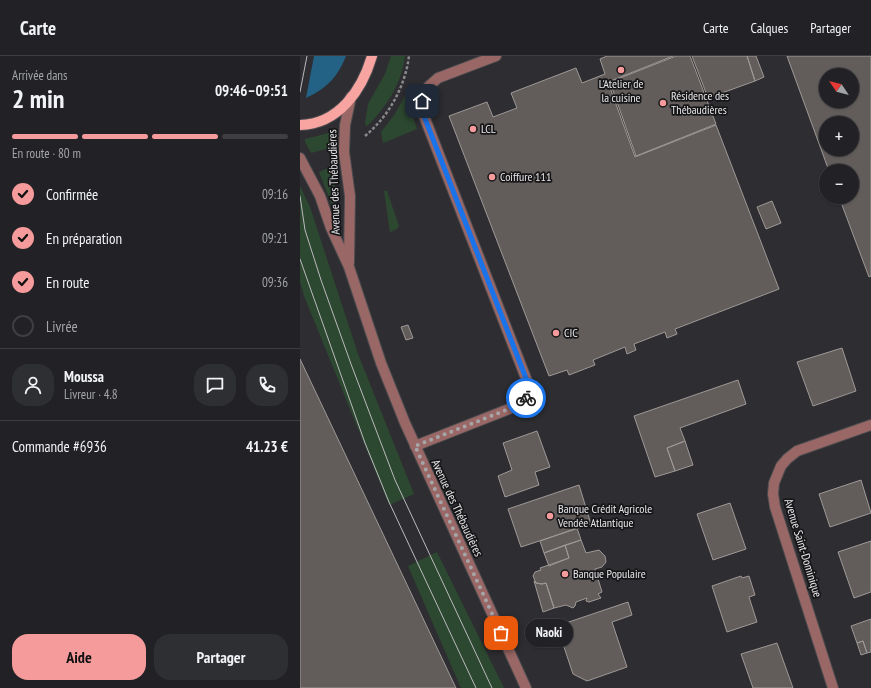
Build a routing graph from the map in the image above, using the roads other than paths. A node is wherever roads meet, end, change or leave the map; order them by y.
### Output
1 (372, 56) edge
2 (496, 56) edge
3 (352, 98) junction
4 (300, 124) edge
5 (300, 158) edge
6 (349, 266) junction
7 (871, 426) edge
8 (415, 446) junction
9 (526, 688) edge
10 (833, 688) edge

1 - 3 main road
2 - 8 street
3 - 4 main road
3 - 6 street, Avenue des Thébaudières
5 - 6 street, Avenue des Thébaudières
6 - 8 street, Avenue des Thébaudières
7 - 10 street, Avenue Saint-Dominique
8 - 9 street, Avenue des Thébaudières

